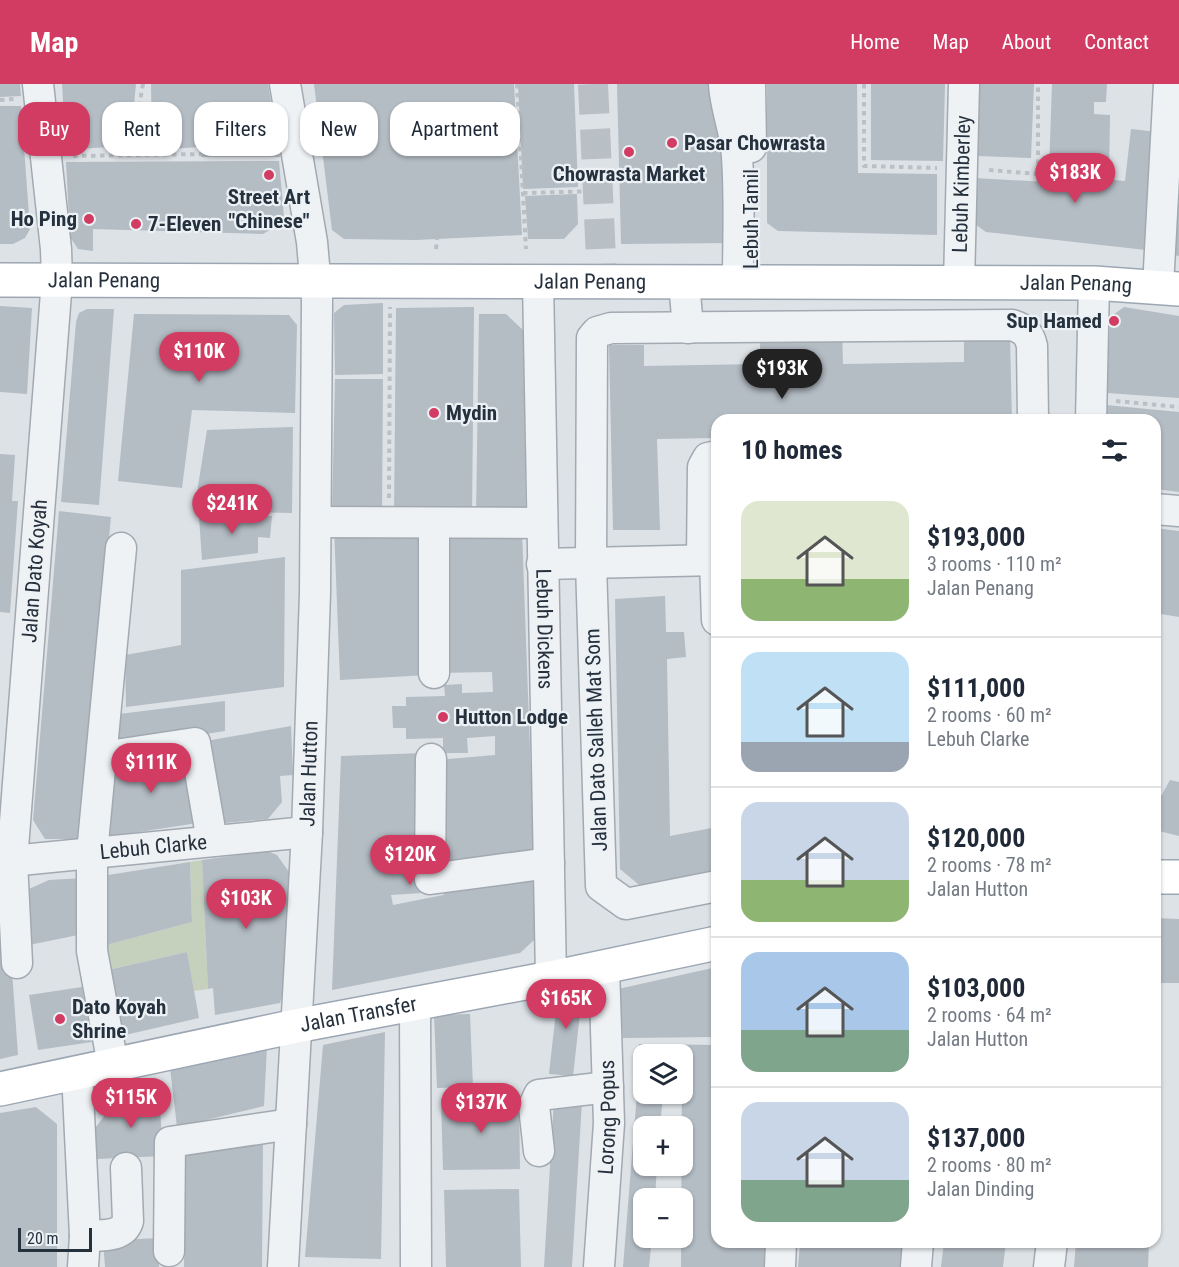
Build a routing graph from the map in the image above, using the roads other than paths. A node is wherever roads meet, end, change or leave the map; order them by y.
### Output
1 (38, 84) edge
2 (285, 84) edge
3 (724, 84) edge
4 (750, 84) edge
5 (964, 84) edge
6 (1169, 84) edge
7 (731, 114) junction
8 (751, 142) junction
9 (0, 280) edge
10 (57, 280) junction
11 (316, 280) junction
12 (538, 281) junction
13 (684, 282) junction
14 (745, 282) junction
15 (921, 283) junction
16 (959, 283) junction
17 (1094, 283) junction
18 (1168, 288) edge
19 (922, 325) junction
20 (688, 328) junction
21 (1091, 398) edge
22 (1033, 414) edge
23 (711, 457) edge
24 (1161, 510) edge
25 (1179, 511) edge
26 (316, 522) junction
27 (434, 523) junction
28 (541, 523) junction
29 (120, 548) dead end
30 (711, 560) edge
31 (591, 563) junction
32 (542, 564) junction
33 (434, 673) dead end
34 (102, 757) junction
35 (431, 759) dead end
36 (307, 832) junction
37 (212, 841) junction
38 (92, 854) junction
39 (6, 862) edge
40 (549, 863) junction
41 (1161, 877) edge
42 (1179, 877) edge
43 (711, 887) edge
44 (711, 944) edge
45 (17, 963) dead end
46 (604, 967) junction
47 (551, 978) junction
48 (414, 1004) junction
49 (296, 1026) junction
50 (113, 1065) junction
51 (77, 1073) junction
52 (609, 1087) junction
53 (0, 1089) edge
54 (291, 1124) junction
55 (539, 1151) dead end
56 (126, 1168) dead end
57 (85, 1236) junction
58 (781, 1248) edge
59 (918, 1248) edge
60 (1051, 1248) edge
61 (169, 1251) dead end
62 (83, 1267) edge
63 (283, 1267) edge
64 (416, 1267) edge
65 (599, 1267) edge
66 (780, 1267) edge
67 (916, 1267) edge
68 (1049, 1267) edge

1 - 10 street, Jalan Dato Koyah
2 - 11 street, Jalan Hutton
3 - 7 street
4 - 8 street, Lebuh Tamil
5 - 16 street, Lebuh Kimberley
6 - 18 street
7 - 8 street
7 - 14 street
8 - 14 street, Lebuh Tamil
9 - 10 main road, Jalan Penang
10 - 11 main road, Jalan Penang
10 - 39 street, Jalan Dato Koyah
11 - 12 main road, Jalan Penang
11 - 26 street, Jalan Hutton
12 - 13 main road, Jalan Penang
12 - 28 street, Lebuh Dickens
13 - 14 main road, Jalan Penang
13 - 20 street
14 - 15 main road, Jalan Penang
15 - 16 main road, Jalan Penang
15 - 19 street
16 - 17 main road, Jalan Penang
17 - 18 main road, Jalan Penang
17 - 21 street
19 - 20 street
19 - 22 street
20 - 31 street
23 - 30 street
24 - 25 street
26 - 27 street
26 - 36 street, Jalan Hutton
27 - 28 street
27 - 33 street
28 - 32 street, Lebuh Dickens
29 - 34 street
30 - 31 street
31 - 32 street
31 - 43 street, Jalan Dato Salleh Mat Som
32 - 40 street, Lebuh Dickens
34 - 37 street
34 - 38 street
35 - 40 street
36 - 37 street, Lebuh Clarke
36 - 49 street, Jalan Hutton
37 - 38 street, Lebuh Clarke
38 - 39 street, Lebuh Clarke
38 - 50 street
39 - 45 street, Jalan Dato Koyah
40 - 47 street, Lebuh Dickens
41 - 42 main road
44 - 46 main road, Jalan Transfer
46 - 47 main road, Jalan Transfer
46 - 52 street, Lorong Popus
47 - 48 main road, Jalan Transfer
48 - 49 main road, Jalan Transfer
48 - 64 street
49 - 50 main road, Jalan Transfer
49 - 54 street, Jalan Hutton
50 - 51 main road, Jalan Transfer
51 - 53 main road, Jalan Transfer
51 - 57 street
52 - 55 street
52 - 65 street, Lorong Popus
54 - 61 street
54 - 63 street, Jalan Hutton
56 - 57 street
57 - 62 street
58 - 66 street
59 - 67 street
60 - 68 street

